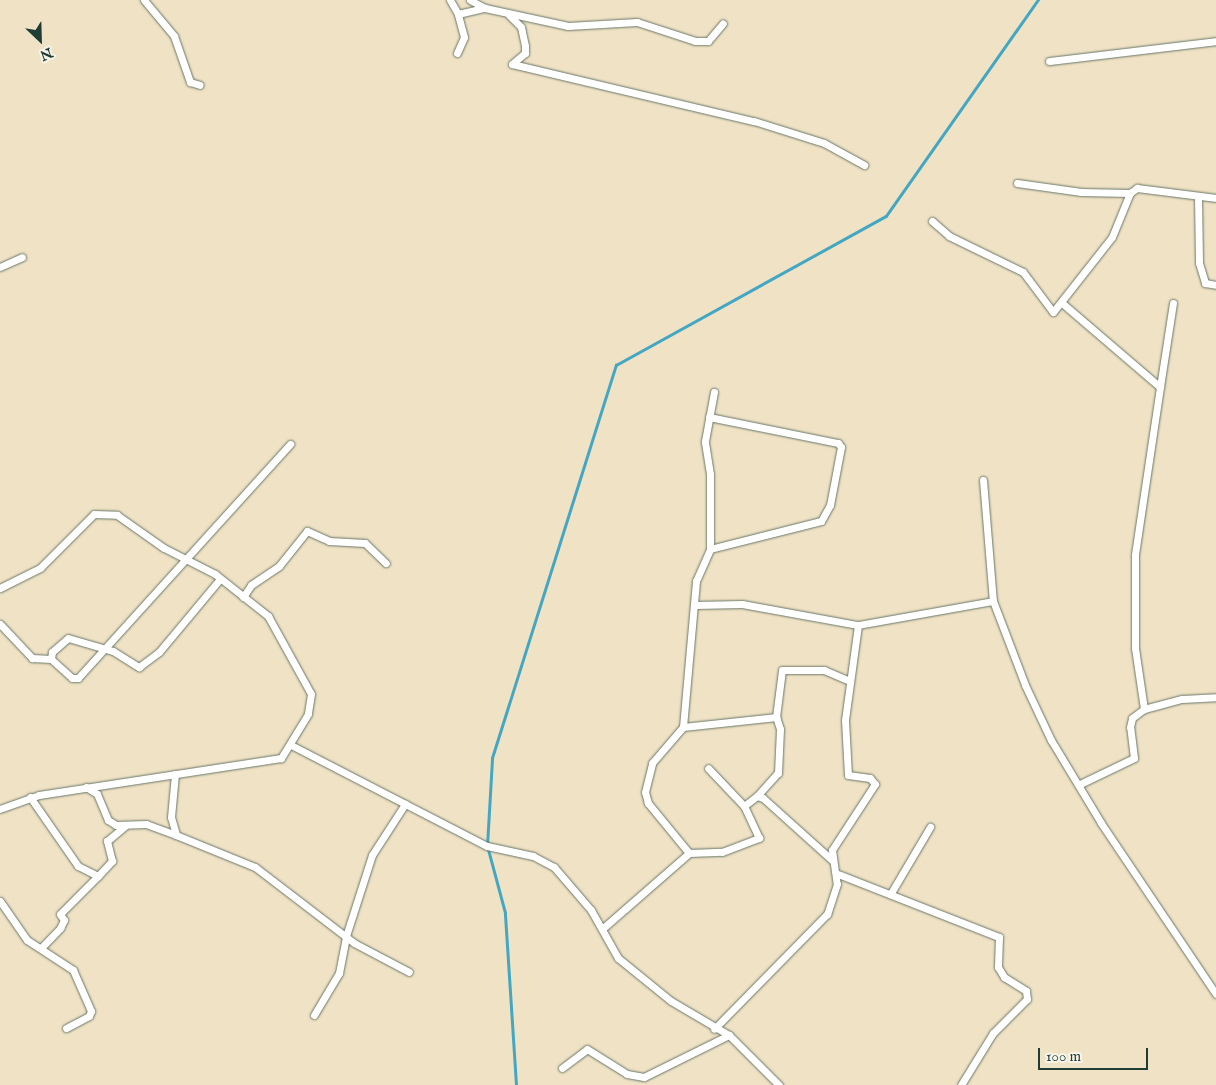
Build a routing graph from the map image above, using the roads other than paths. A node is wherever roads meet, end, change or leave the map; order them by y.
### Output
1 (144, 0) edge
2 (450, 0) edge
3 (470, 0) edge
4 (485, 8) junction
5 (458, 14) junction
6 (509, 15) junction
7 (723, 23) dead end
8 (1216, 41) edge
9 (456, 53) dead end
10 (1049, 61) dead end
11 (200, 85) dead end
12 (864, 165) dead end
13 (1017, 183) dead end
14 (1130, 193) junction
15 (1198, 198) junction
16 (1216, 198) edge
17 (932, 221) dead end
18 (22, 256) dead end
19 (0, 267) edge
20 (1216, 285) edge
21 (1062, 303) junction
22 (1172, 303) dead end
23 (1160, 387) junction
24 (714, 392) dead end
25 (709, 417) junction
26 (290, 444) dead end
27 (983, 480) dead end
28 (710, 549) junction
29 (186, 556) junction
30 (386, 562) dead end
31 (220, 579) junction
32 (0, 588) edge
33 (243, 597) junction
34 (994, 601) junction
35 (695, 605) junction
36 (0, 624) edge
37 (858, 625) junction
38 (102, 648) junction
39 (51, 659) junction
40 (850, 681) junction
41 (1216, 697) edge
42 (1144, 709) junction
43 (776, 717) junction
44 (683, 727) junction
45 (291, 745) junction
46 (708, 768) dead end
47 (175, 774) junction
48 (1080, 784) junction
49 (86, 787) junction
50 (757, 796) junction
51 (30, 797) junction
52 (405, 804) junction
53 (744, 806) junction
54 (0, 810) edge
55 (126, 826) junction
56 (930, 827) dead end
57 (176, 835) junction
58 (689, 853) junction
59 (833, 861) junction
60 (838, 874) junction
61 (98, 876) junction
62 (891, 893) junction
63 (0, 901) edge
64 (602, 929) junction
65 (346, 936) junction
66 (41, 948) junction
67 (409, 972) dead end
68 (1216, 994) edge
69 (314, 1015) dead end
70 (66, 1028) dead end
71 (714, 1029) junction
72 (729, 1035) junction
73 (562, 1068) dead end
74 (779, 1085) edge
75 (960, 1085) edge

1 - 11 street
2 - 5 street
3 - 4 street
4 - 5 street
4 - 6 street
5 - 9 street
6 - 7 street
6 - 12 street
8 - 10 street
13 - 14 street
14 - 15 street
14 - 21 street
15 - 16 street
15 - 20 street
17 - 21 street
18 - 19 street
21 - 23 street
22 - 23 street
23 - 42 street
24 - 25 street
25 - 28 street
25 - 28 street
26 - 29 street
27 - 34 street
28 - 35 street
29 - 31 street
29 - 32 street
29 - 38 street
30 - 33 street
31 - 33 street
31 - 38 street
33 - 45 street
34 - 37 street
34 - 48 street
35 - 37 street
35 - 44 street
36 - 39 street
37 - 40 street
38 - 39 street
38 - 39 street
40 - 43 street
40 - 59 street
41 - 42 street
42 - 48 street
43 - 44 street
43 - 50 street
44 - 58 street
45 - 47 street
45 - 52 street
46 - 53 street
47 - 49 street
47 - 57 street
48 - 68 street
49 - 51 street
49 - 55 street
50 - 53 street
50 - 59 street
51 - 54 street
51 - 61 street
52 - 64 street
52 - 65 street
53 - 58 street
55 - 57 street
55 - 61 street
56 - 62 street
57 - 65 street
58 - 64 street
59 - 60 street
60 - 62 street
60 - 71 street
61 - 66 street
62 - 75 street
63 - 66 street
64 - 71 street
65 - 67 street
65 - 69 street
66 - 70 street
71 - 72 street
72 - 73 street
72 - 74 street

